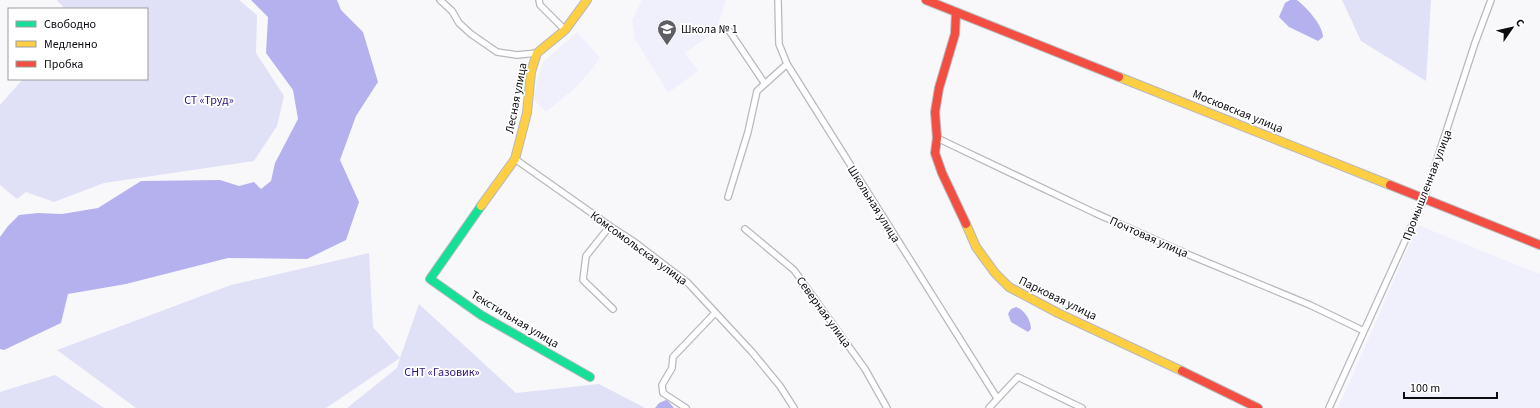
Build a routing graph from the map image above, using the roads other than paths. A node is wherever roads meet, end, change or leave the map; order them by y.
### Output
1 (440, 0) edge
2 (539, 0) edge
3 (588, 0) edge
4 (778, 0) edge
5 (926, 0) edge
6 (1491, 0) edge
7 (956, 12) junction
8 (565, 30) junction
9 (730, 32) dead end
10 (537, 53) junction
11 (787, 64) junction
12 (765, 84) junction
13 (936, 138) junction
14 (516, 158) junction
15 (728, 197) dead end
16 (1424, 199) junction
17 (610, 226) junction
18 (745, 228) dead end
19 (1540, 245) edge
20 (613, 309) dead end
21 (715, 313) junction
22 (1364, 332) junction
23 (590, 377) dead end
24 (998, 398) junction
25 (686, 408) edge
26 (794, 408) edge
27 (887, 408) edge
28 (990, 408) edge
29 (1082, 408) edge
30 (1258, 408) edge
31 (1329, 408) edge

1 - 10 street
2 - 8 street
3 - 8 main road, Лесная улица
4 - 11 street, Школьная улица
5 - 7 main road, Московская улица
6 - 16 street, Промышленная улица
7 - 13 main road, Парковая улица
7 - 16 main road, Московская улица
8 - 10 main road, Лесная улица
9 - 12 street
10 - 14 main road, Лесная улица
11 - 12 street
11 - 24 street, Школьная улица
12 - 15 street
13 - 22 street, Почтовая улица
13 - 30 main road, Парковая улица
14 - 17 street, Комсомольская улица
14 - 23 main road, Текстильная улица
16 - 19 main road, Московская улица
16 - 22 street, Промышленная улица
17 - 20 street
17 - 21 street, Комсомольская улица
18 - 27 street, Северная улица
21 - 25 street
21 - 26 street, Комсомольская улица
22 - 31 street, Промышленная улица
24 - 28 street
24 - 29 street

